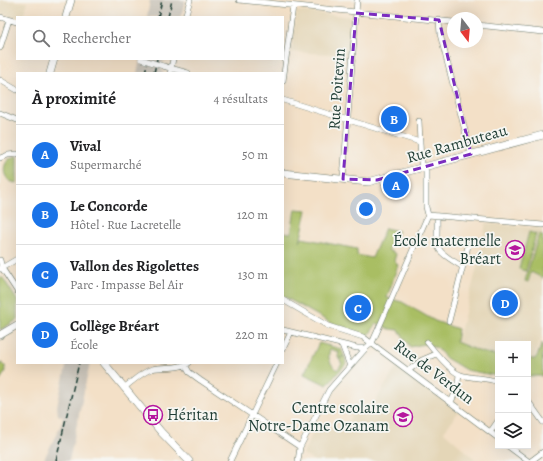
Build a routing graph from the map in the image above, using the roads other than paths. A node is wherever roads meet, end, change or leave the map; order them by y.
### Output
1 (71, 0) edge
2 (190, 0) edge
3 (239, 0) edge
4 (357, 0) edge
5 (293, 6) junction
6 (356, 13) junction
7 (66, 16) edge
8 (185, 16) edge
9 (0, 17) edge
10 (9, 20) junction
11 (439, 20) junction
12 (447, 21) edge
13 (16, 22) edge
14 (483, 26) edge
15 (543, 32) edge
16 (0, 48) edge
17 (54, 60) edge
18 (143, 60) edge
19 (173, 60) edge
20 (170, 71) edge
21 (52, 72) edge
22 (284, 74) edge
23 (0, 80) edge
24 (16, 89) edge
25 (284, 100) edge
26 (0, 114) edge
27 (16, 120) edge
28 (348, 120) junction
29 (419, 121) dead end
30 (543, 135) edge
31 (420, 142) junction
32 (16, 154) edge
33 (471, 154) junction
34 (0, 158) edge
35 (424, 168) junction
36 (284, 173) edge
37 (343, 179) junction
38 (383, 181) dead end
39 (395, 194) dead end
40 (428, 215) junction
41 (437, 216) junction
42 (543, 225) edge
43 (482, 241) dead end
44 (0, 260) edge
45 (16, 260) edge
46 (463, 267) junction
47 (1, 268) edge
48 (16, 290) edge
49 (284, 301) edge
50 (449, 321) dead end
51 (16, 326) edge
52 (284, 330) edge
53 (291, 332) junction
54 (0, 335) edge
55 (427, 342) dead end
56 (372, 343) junction
57 (342, 345) junction
58 (284, 347) edge
59 (366, 348) junction
60 (436, 354) junction
61 (105, 364) edge
62 (155, 364) edge
63 (187, 364) edge
64 (277, 364) edge
65 (350, 366) junction
66 (151, 369) junction
67 (409, 370) junction
68 (459, 375) junction
69 (495, 381) edge
70 (126, 387) junction
71 (451, 402) junction
72 (531, 405) edge
73 (252, 415) junction
74 (543, 422) edge
75 (495, 425) edge
76 (490, 431) junction
77 (495, 435) edge
78 (300, 447) junction
79 (512, 449) edge
80 (543, 452) edge
81 (184, 460) edge
82 (230, 461) edge
83 (298, 461) edge
84 (530, 461) edge

1 - 7 street
2 - 8 street
3 - 5 street
4 - 6 street, Rue Poitevin
5 - 6 street
5 - 22 street
6 - 11 street
6 - 28 street, Rue Poitevin
9 - 10 street
10 - 13 street
10 - 16 street
11 - 12 street
11 - 33 street
14 - 15 street
17 - 21 street
18 - 20 street, bridge
19 - 20 street
23 - 24 street
25 - 28 street
26 - 27 street
28 - 31 street
28 - 37 street, Rue Poitevin
29 - 31 street
30 - 33 street, Rue Rambuteau
31 - 35 street
32 - 34 street
33 - 35 street, Rue Rambuteau
35 - 37 street, Rue Rambuteau
35 - 40 street
36 - 37 street, Rue Rambuteau
38 - 39 street
40 - 41 street
40 - 56 street
41 - 42 street
41 - 46 street
43 - 46 street
44 - 47 street
45 - 47 street
46 - 50 street
47 - 48 street
49 - 56 street, Rue de Verdun
51 - 54 street
52 - 53 street
53 - 57 street
53 - 58 street
55 - 60 street
56 - 59 street
56 - 67 street, Rue de Verdun
57 - 59 street
57 - 65 street
59 - 65 street
60 - 67 street
60 - 68 street
61 - 70 street
62 - 66 street
63 - 66 street
63 - 73 street
64 - 73 street
65 - 78 street
66 - 70 street
67 - 71 street, Rue de Verdun
68 - 69 street
68 - 71 street
70 - 81 street
71 - 76 street, Rue de Verdun
72 - 74 street
73 - 78 street
73 - 82 street
75 - 76 street
76 - 77 street, Rue de Verdun
78 - 83 street
79 - 84 street
80 - 84 street

